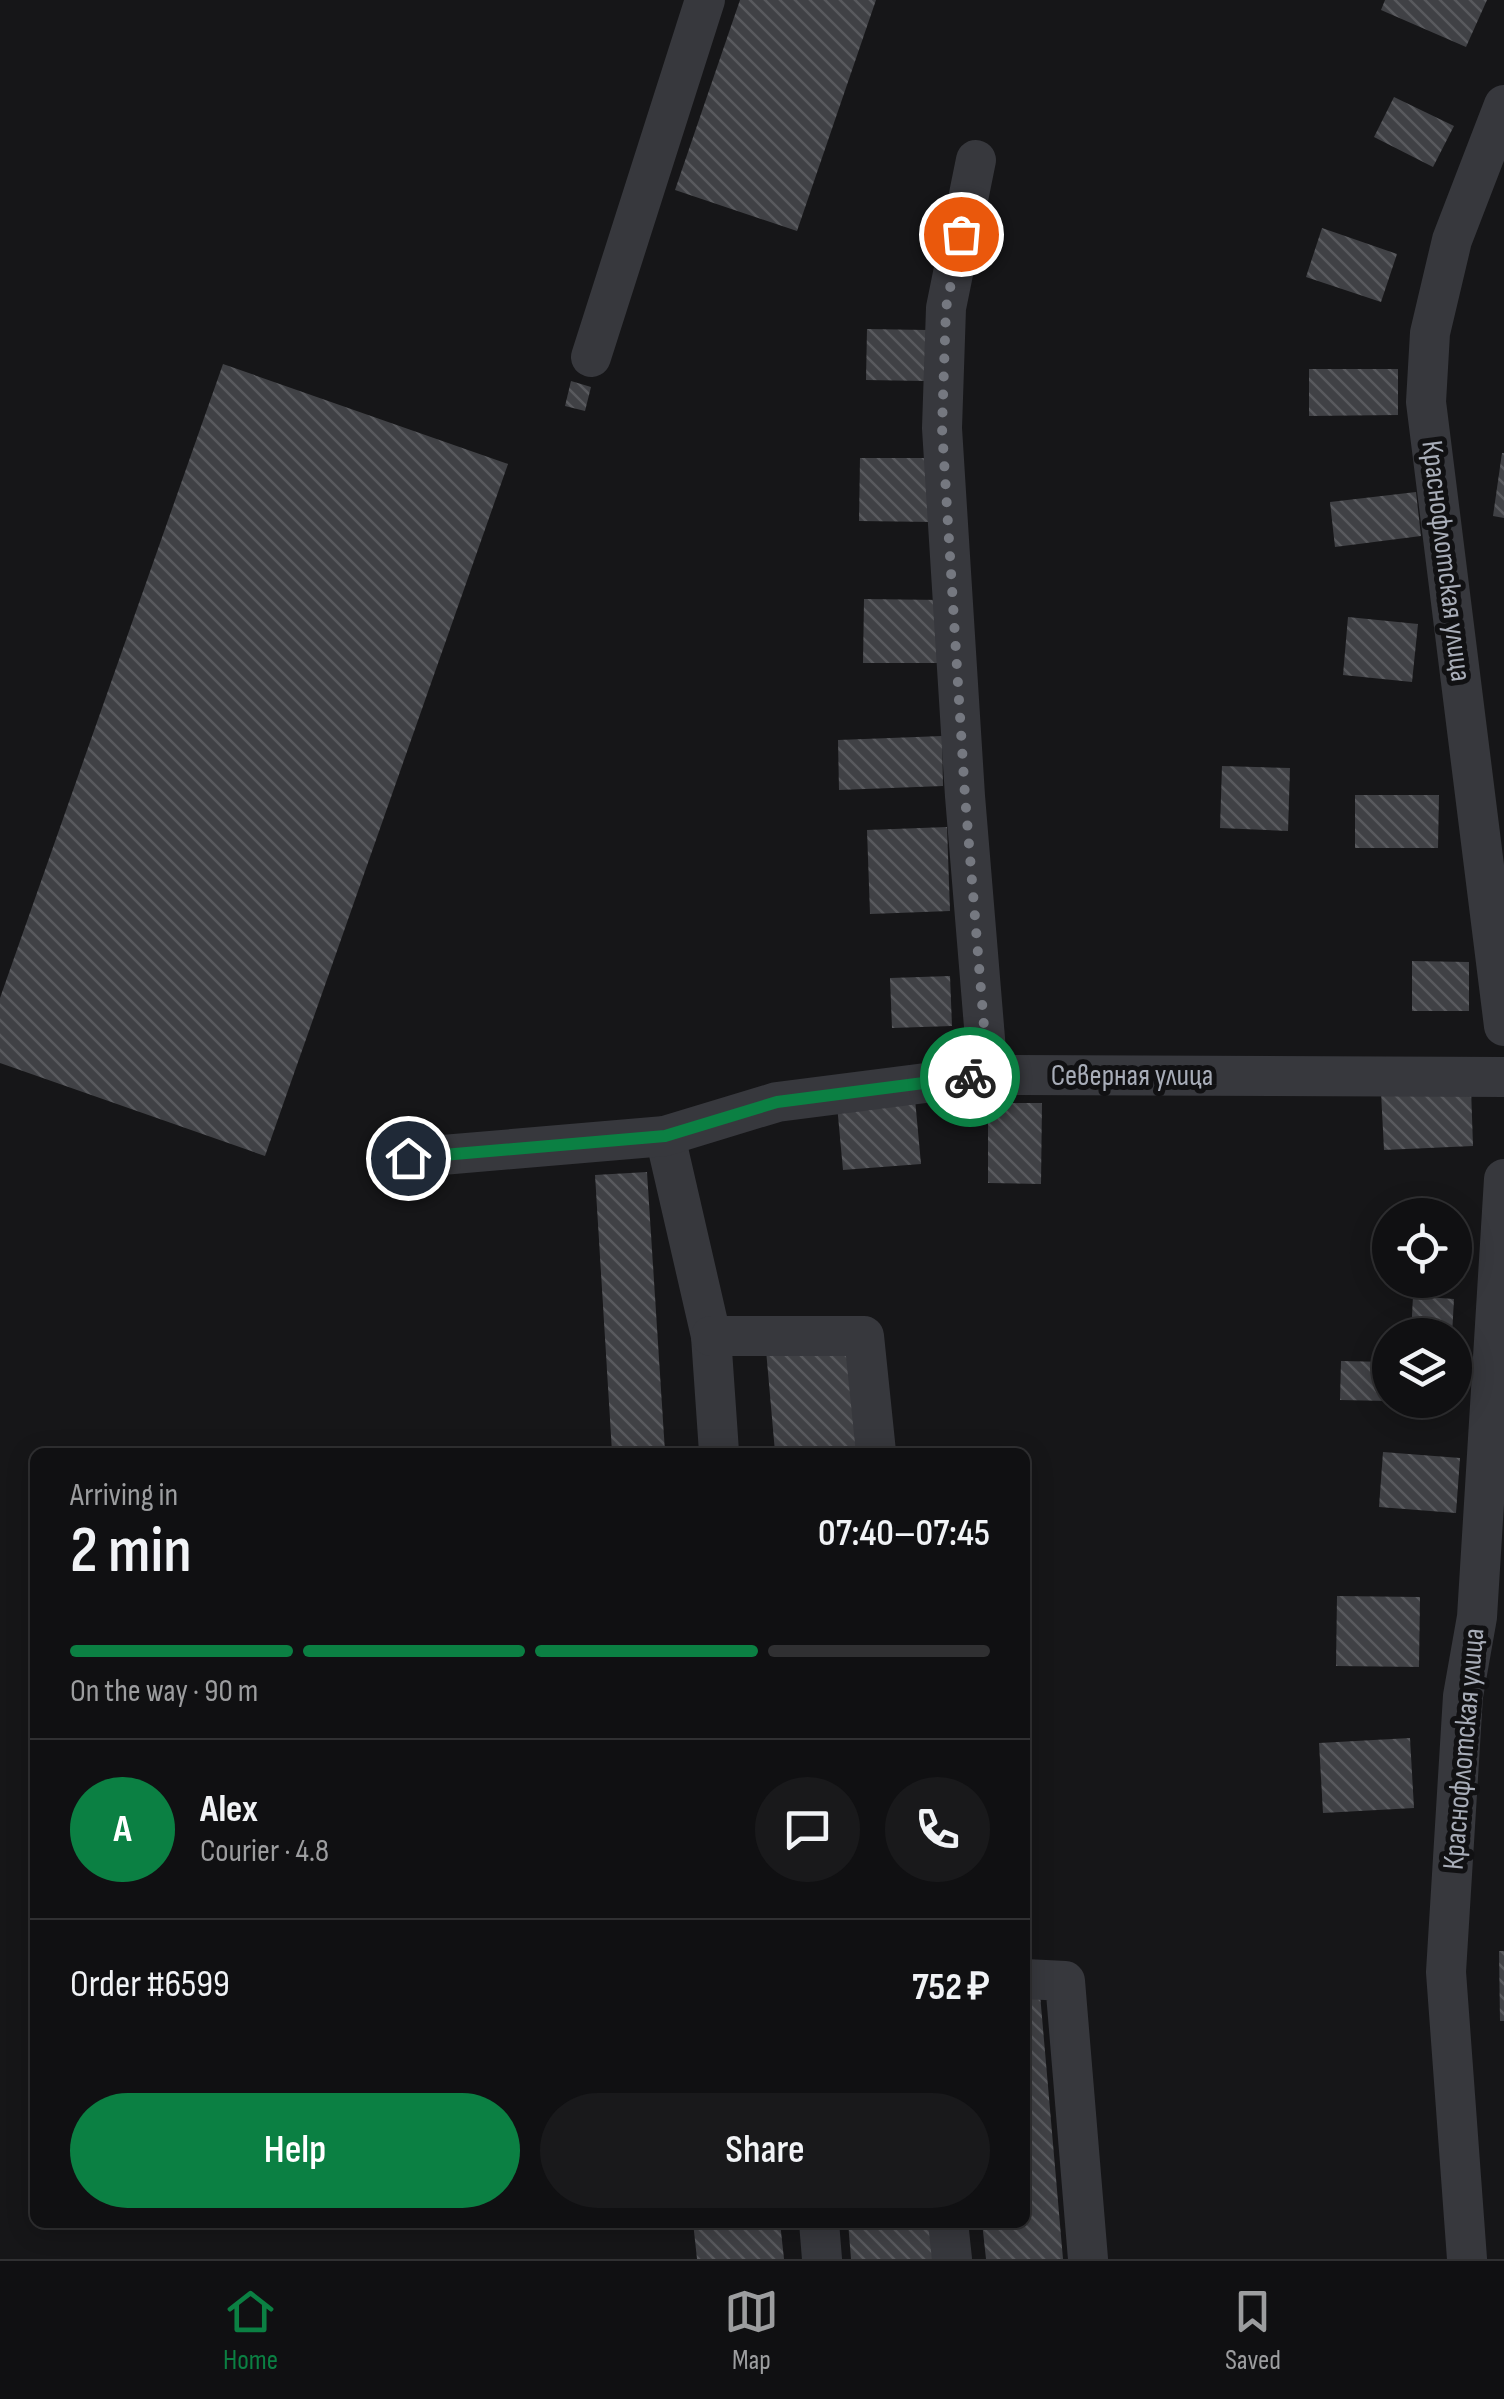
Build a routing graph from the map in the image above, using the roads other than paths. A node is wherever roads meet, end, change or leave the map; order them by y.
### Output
1 (706, 0) edge
2 (1504, 105) edge
3 (976, 160) dead end
4 (591, 357) dead end
5 (1504, 1026) edge
6 (988, 1075) junction
7 (1504, 1078) edge
8 (665, 1136) junction
9 (408, 1158) dead end
10 (1504, 1180) edge
11 (710, 1336) junction
12 (720, 1448) edge
13 (876, 1448) edge
14 (1030, 1978) edge
15 (819, 2228) edge
16 (949, 2228) edge
17 (822, 2259) edge
18 (952, 2259) edge
19 (1088, 2259) edge
20 (1467, 2259) edge

1 - 4 street
2 - 5 street, Краснофлотская улица
3 - 6 street
6 - 7 street, Северная улица
6 - 8 street, Северная улица
8 - 9 street, Северная улица
8 - 11 street
10 - 20 street, Краснофлотская улица
11 - 12 street
11 - 13 street
14 - 19 street
15 - 17 street
16 - 18 street

